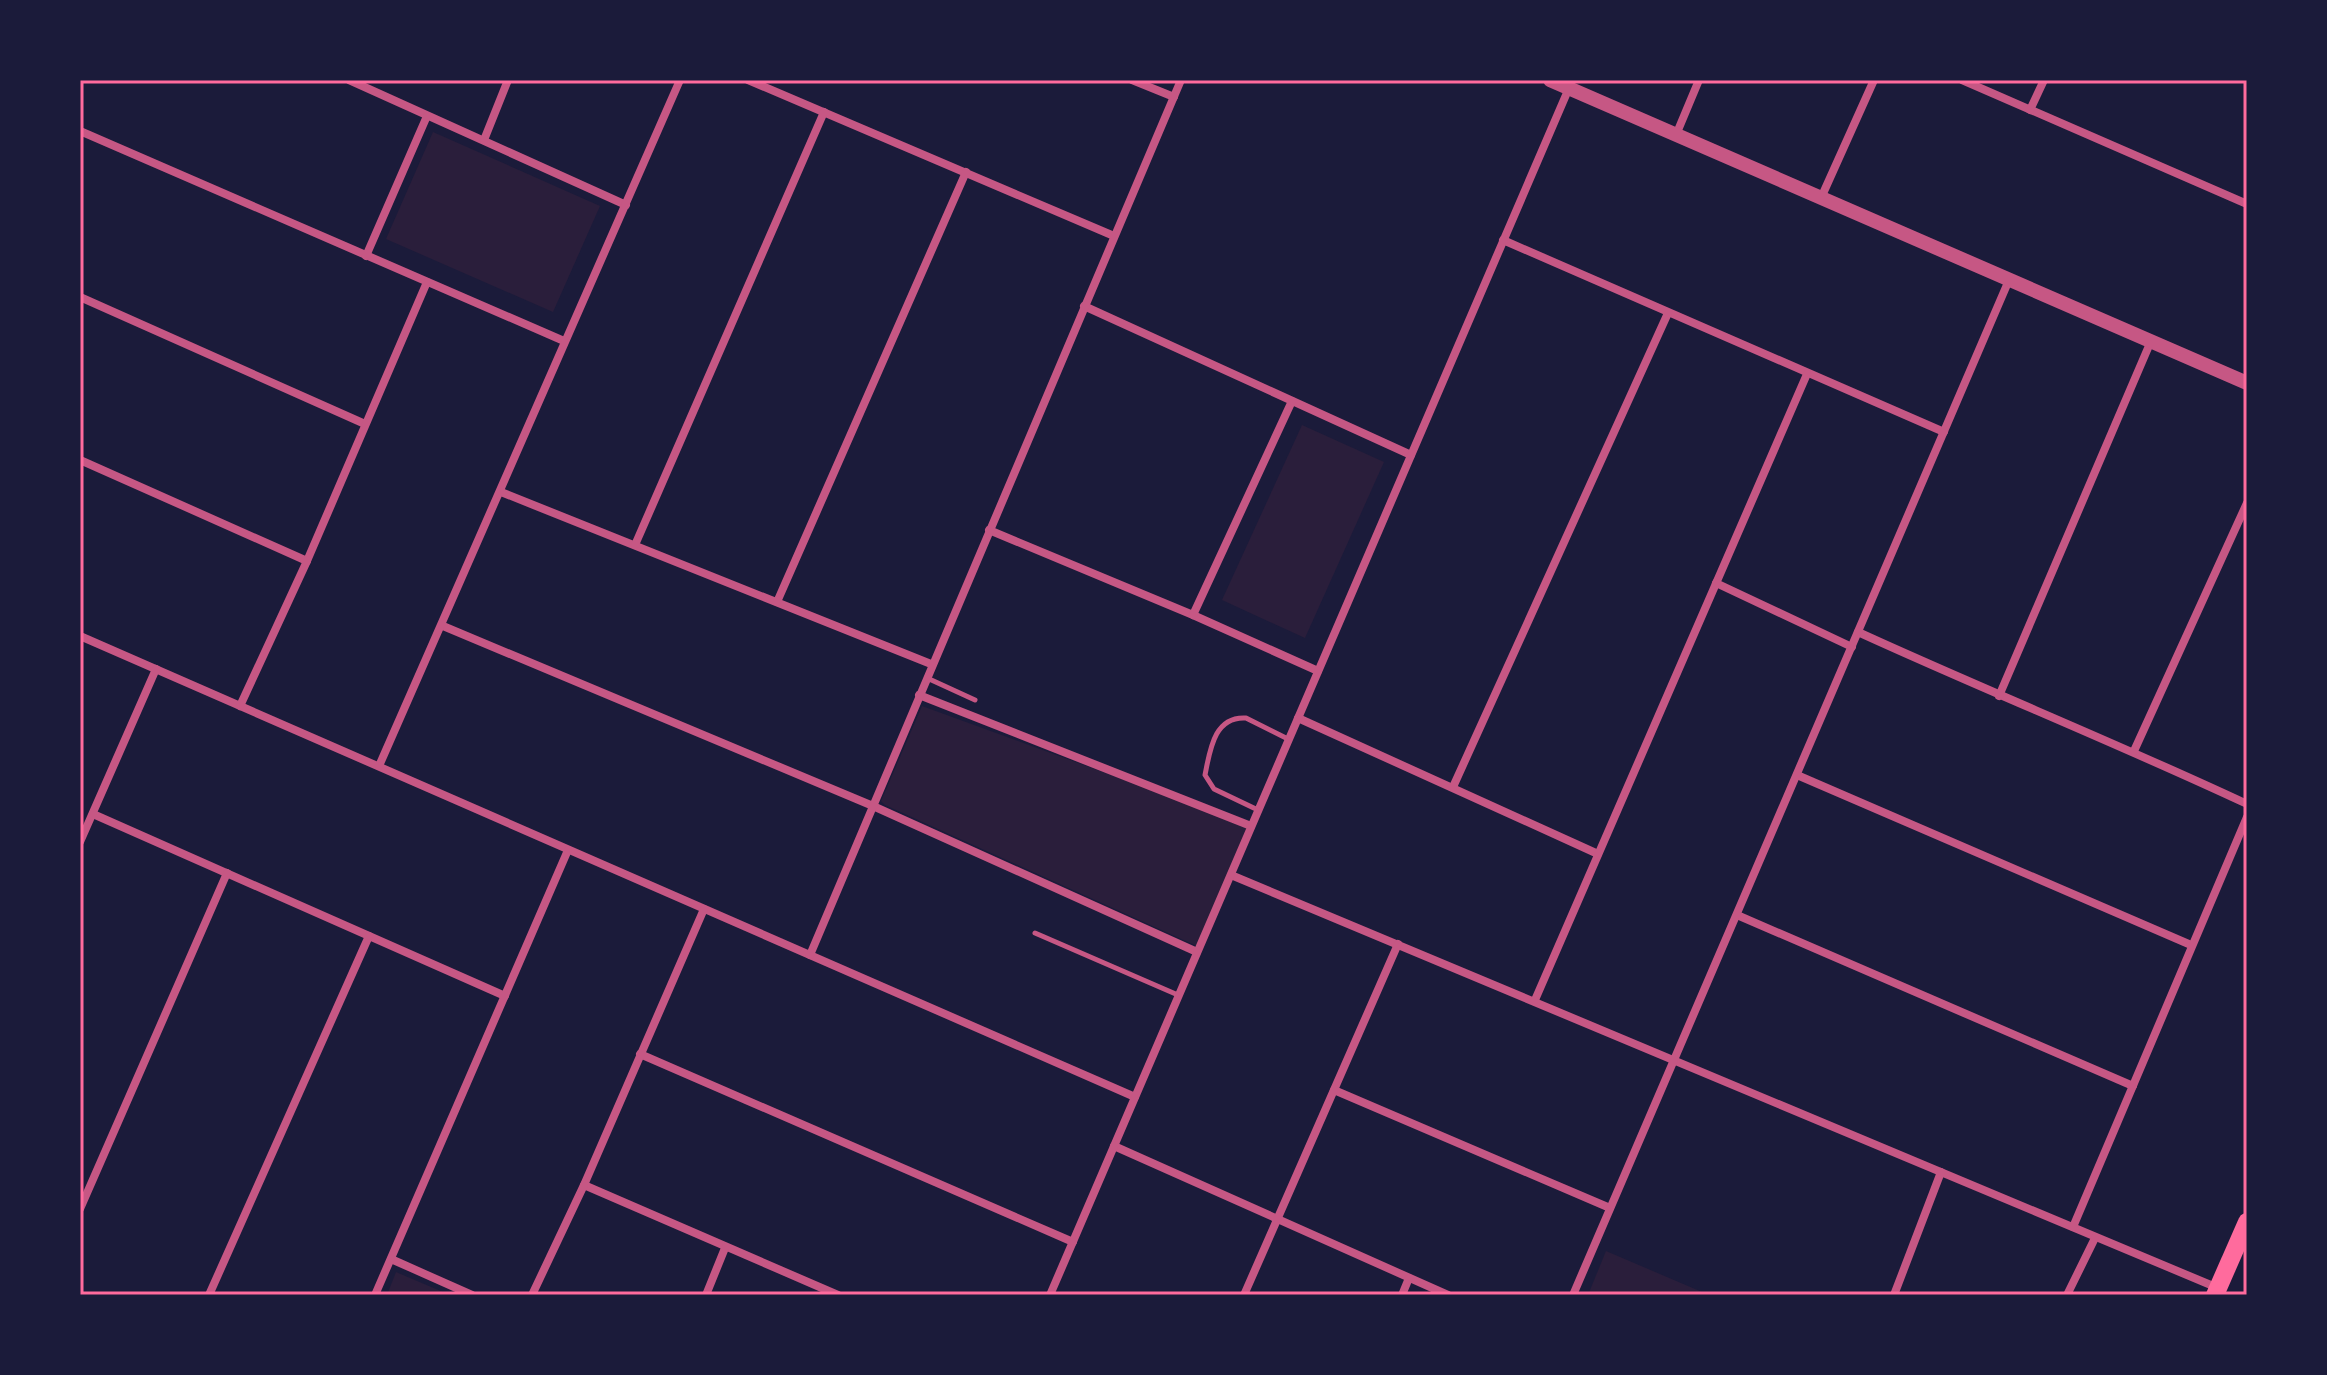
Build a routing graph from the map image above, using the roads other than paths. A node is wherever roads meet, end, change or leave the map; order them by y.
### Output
1 (349, 80) edge
2 (508, 80) edge
3 (680, 80) edge
4 (748, 80) edge
5 (1132, 80) edge
6 (1181, 80) edge
7 (1550, 80) edge
8 (1699, 80) edge
9 (1874, 80) edge
10 (1962, 80) edge
11 (2044, 80) edge
12 (1569, 88) junction
13 (1174, 97) junction
14 (2030, 110) junction
15 (824, 112) junction
16 (427, 116) junction
17 (80, 131) edge
18 (1676, 135) junction
19 (484, 140) junction
20 (966, 172) junction
21 (1821, 198) junction
22 (2247, 204) edge
23 (626, 205) junction
24 (1114, 236) junction
25 (1503, 240) junction
26 (366, 256) junction
27 (2009, 280) junction
28 (427, 282) junction
29 (80, 297) edge
30 (1084, 306) junction
31 (1668, 313) junction
32 (564, 341) junction
33 (2151, 341) junction
34 (1807, 374) junction
35 (2247, 383) edge
36 (1292, 401) junction
37 (365, 424) junction
38 (1944, 432) junction
39 (1411, 455) junction
40 (80, 460) edge
41 (501, 492) junction
42 (2247, 503) edge
43 (989, 530) junction
44 (635, 545) junction
45 (307, 561) junction
46 (1716, 583) junction
47 (777, 602) junction
48 (1193, 615) junction
49 (443, 626) junction
50 (1858, 632) junction
51 (80, 636) edge
52 (1852, 647) junction
53 (931, 664) junction
54 (156, 669) junction
55 (1318, 671) junction
56 (926, 678) junction
57 (919, 695) junction
58 (1999, 696) junction
59 (975, 700) dead end
60 (240, 706) junction
61 (1298, 718) junction
62 (1289, 739) junction
63 (2134, 751) junction
64 (379, 766) junction
65 (1797, 775) junction
66 (1453, 787) junction
67 (2247, 804) edge
68 (873, 806) junction
69 (1258, 810) junction
70 (93, 814) junction
71 (2247, 817) edge
72 (1251, 826) junction
73 (80, 842) edge
74 (568, 850) junction
75 (1598, 854) junction
76 (227, 873) junction
77 (1231, 875) junction
78 (704, 909) junction
79 (1737, 915) junction
80 (1035, 933) dead end
81 (369, 936) junction
82 (1398, 944) junction
83 (2191, 945) junction
84 (1197, 952) junction
85 (810, 955) junction
86 (1178, 995) junction
87 (505, 996) junction
88 (1535, 1000) junction
89 (640, 1054) junction
90 (1675, 1059) junction
91 (2133, 1086) junction
92 (1334, 1090) junction
93 (1135, 1097) junction
94 (1114, 1146) junction
95 (1941, 1172) junction
96 (584, 1185) junction
97 (1610, 1208) junction
98 (80, 1209) edge
99 (1277, 1219) junction
100 (2247, 1222) edge
101 (2073, 1227) junction
102 (2095, 1238) junction
103 (1073, 1242) junction
104 (725, 1248) junction
105 (391, 1259) junction
106 (1409, 1278) junction
107 (2217, 1292) edge
108 (209, 1295) edge
109 (375, 1295) edge
110 (472, 1295) edge
111 (532, 1295) edge
112 (706, 1295) edge
113 (838, 1295) edge
114 (1050, 1295) edge
115 (1244, 1295) edge
116 (1402, 1295) edge
117 (1448, 1295) edge
118 (1573, 1295) edge
119 (1894, 1295) edge
120 (2067, 1295) edge

1 - 16 street
2 - 19 street
3 - 23 street
4 - 15 street
5 - 13 street
6 - 13 street
7 - 12 street
8 - 18 street
9 - 21 street
10 - 14 street
11 - 14 street
12 - 18 street
12 - 25 street
13 - 24 street
14 - 22 street
15 - 20 street
15 - 44 street
16 - 19 street
16 - 26 street
17 - 26 street
18 - 21 street
19 - 23 street
20 - 24 street
20 - 47 street
21 - 27 street
23 - 32 street
24 - 30 street
25 - 31 street
25 - 39 street
26 - 28 street
27 - 33 street
27 - 38 street
28 - 32 street
28 - 37 street
29 - 37 street
30 - 36 street
30 - 43 street
31 - 34 street
31 - 66 street
32 - 41 street
33 - 35 street
33 - 58 street
34 - 38 street
34 - 46 street
36 - 39 street
36 - 48 street
37 - 45 street
38 - 50 street
39 - 55 street
40 - 45 street
41 - 44 street
41 - 49 street
42 - 63 street
43 - 48 street
43 - 53 street
44 - 47 street
45 - 60 street
46 - 52 street
46 - 75 street
47 - 53 street
48 - 55 street
49 - 64 street
49 - 68 street
50 - 52 street
50 - 58 street
51 - 54 street
52 - 65 street
53 - 56 street
54 - 60 street
54 - 70 street
55 - 61 street
56 - 57 street
56 - 59 lane
57 - 68 street
57 - 72 street
58 - 63 street
60 - 64 street
61 - 62 street
61 - 66 street
62 - 69 street
62 - 69 lane
63 - 67 street
64 - 74 street
65 - 79 street
65 - 83 street
66 - 75 street
68 - 84 street
68 - 85 street
69 - 72 street
70 - 73 street
70 - 76 street
71 - 83 street
72 - 77 street
74 - 78 street
74 - 87 street
75 - 88 street
76 - 81 street
76 - 98 street
77 - 82 street
77 - 84 street
78 - 85 street
78 - 89 street
79 - 90 street
79 - 91 street
80 - 86 lane
81 - 87 street
81 - 108 street
82 - 88 street
82 - 92 street
83 - 91 street
84 - 86 street
85 - 93 street
86 - 93 street
87 - 105 street
88 - 90 street
89 - 96 street
89 - 103 street
90 - 95 street
90 - 97 street
91 - 101 street
92 - 97 street
92 - 99 street
93 - 94 street
94 - 99 street
94 - 103 street
95 - 101 street
95 - 119 street
96 - 104 street
96 - 111 street
97 - 118 street
99 - 106 street
99 - 115 street
100 - 107 main road
101 - 102 street
102 - 107 street
102 - 120 street
103 - 114 street
104 - 112 street
104 - 113 street
105 - 109 street
105 - 110 street
106 - 116 street
106 - 117 street

